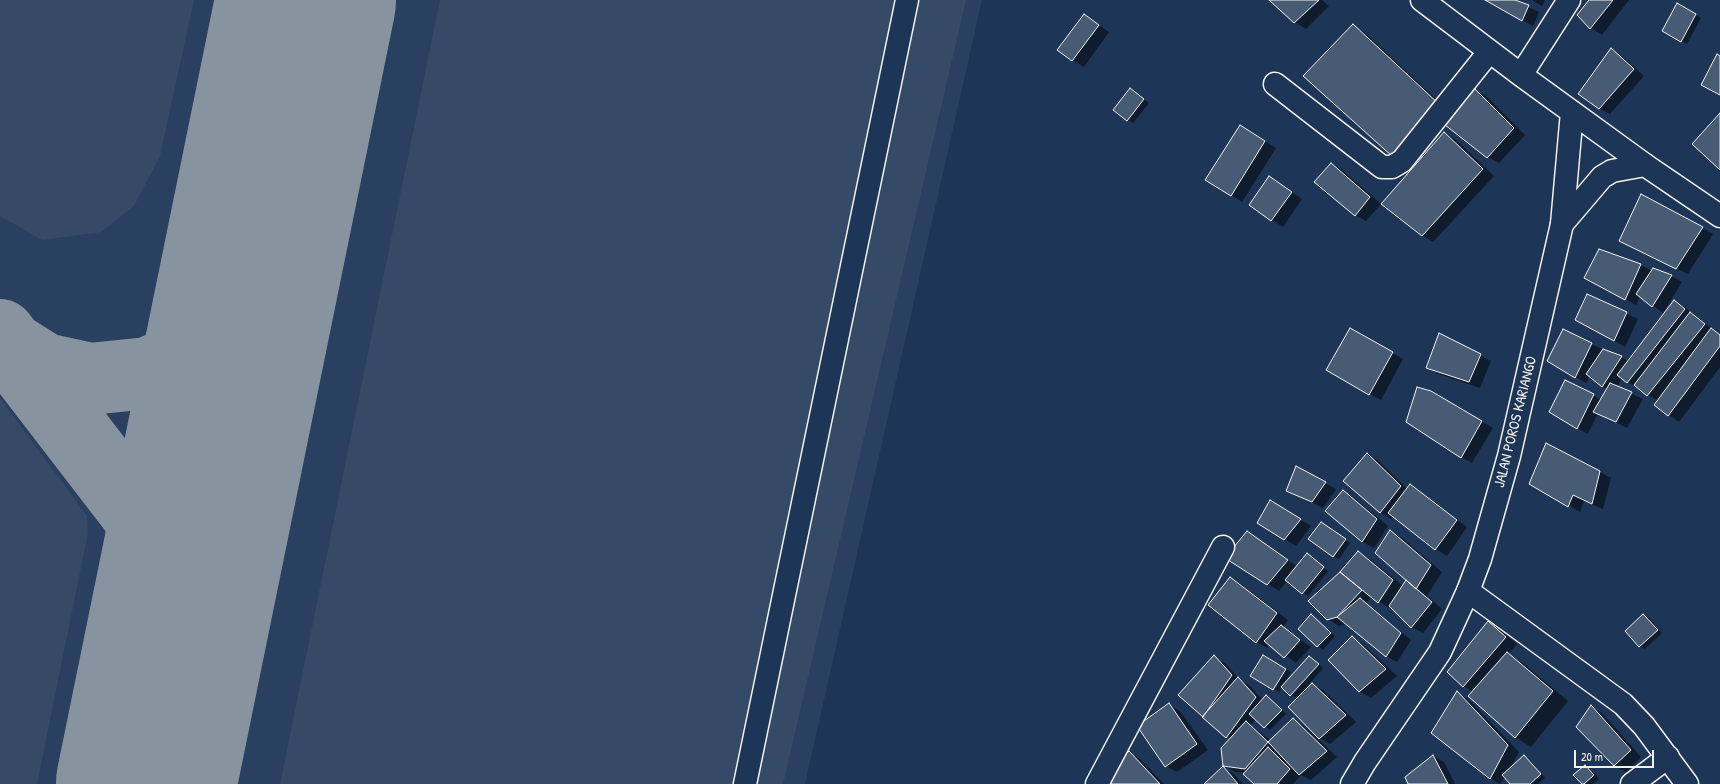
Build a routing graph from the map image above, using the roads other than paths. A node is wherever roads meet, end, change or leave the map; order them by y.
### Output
1 (907, 0) edge
2 (1422, 0) edge
3 (1569, 0) edge
4 (1489, 52) junction
5 (1521, 76) junction
6 (1274, 84) dead end
7 (1572, 112) junction
8 (1645, 165) junction
9 (1720, 216) edge
10 (1562, 224) junction
11 (1223, 547) dead end
12 (1468, 591) junction
13 (1668, 758) junction
14 (745, 784) edge
15 (1097, 784) edge
16 (1352, 784) edge
17 (1632, 784) edge
18 (1687, 784) edge

1 - 14 street
2 - 4 street
3 - 5 street
4 - 5 street
4 - 6 street
5 - 7 street
7 - 8 street
7 - 10 street
8 - 9 street
8 - 10 street, JALAN POROS KARIANGO
10 - 12 street, JALAN POROS KARIANGO
11 - 15 street
12 - 13 street
12 - 16 street, JALAN POROS KARIANGO
13 - 17 street
13 - 18 street

